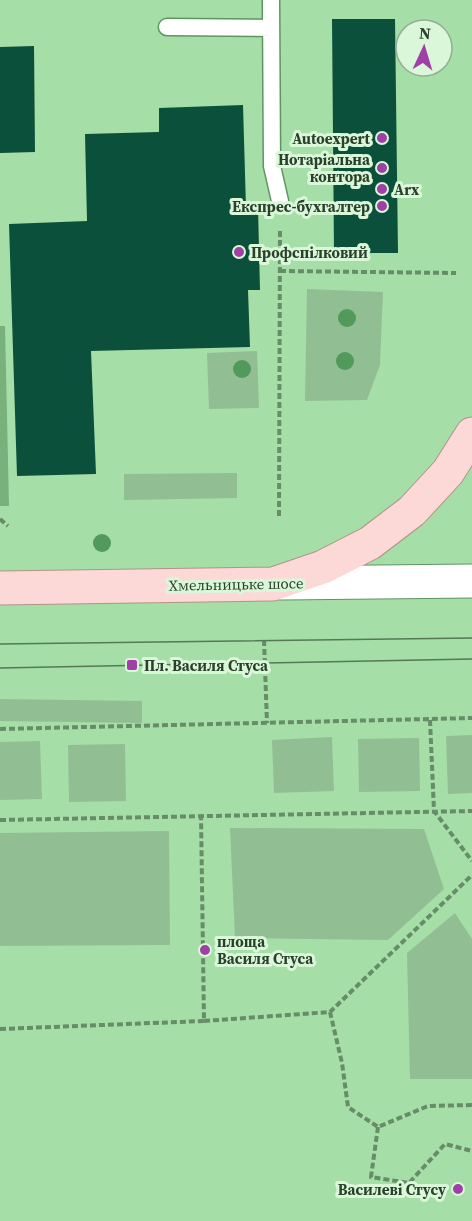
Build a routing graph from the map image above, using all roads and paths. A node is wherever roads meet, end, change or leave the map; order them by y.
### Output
1 (271, 0) edge
2 (167, 27) dead end
3 (271, 28) junction
4 (280, 201) joint
5 (280, 271) junction
6 (456, 273) dead end
7 (472, 434) edge
8 (279, 516) dead end
9 (0, 519) edge
10 (8, 526) dead end
11 (472, 581) edge
12 (273, 584) junction
13 (0, 588) edge
14 (264, 640) dead end
15 (472, 718) edge
16 (430, 720) junction
17 (267, 723) junction
18 (0, 729) edge
19 (434, 811) junction
20 (472, 811) edge
21 (201, 815) junction
22 (0, 820) edge
23 (472, 861) edge
24 (472, 875) edge
25 (330, 1012) junction
26 (204, 1021) junction
27 (0, 1029) edge
28 (472, 1105) edge
29 (378, 1127) junction
30 (472, 1151) edge

1 - 3 lane
2 - 3 lane
3 - 4 lane
4 - 5 path
5 - 6 path
5 - 8 path
7 - 12 main road
9 - 10 path
11 - 12 main road, Хмельницьке шосе
12 - 13 main road, Хмельницьке шосе
14 - 17 path
15 - 16 path
16 - 17 path
16 - 19 path
17 - 18 path
19 - 20 path
19 - 21 path
19 - 23 path
21 - 22 path
21 - 26 path
24 - 25 path
25 - 26 path
25 - 29 path
26 - 27 path
28 - 29 path
29 - 30 path

